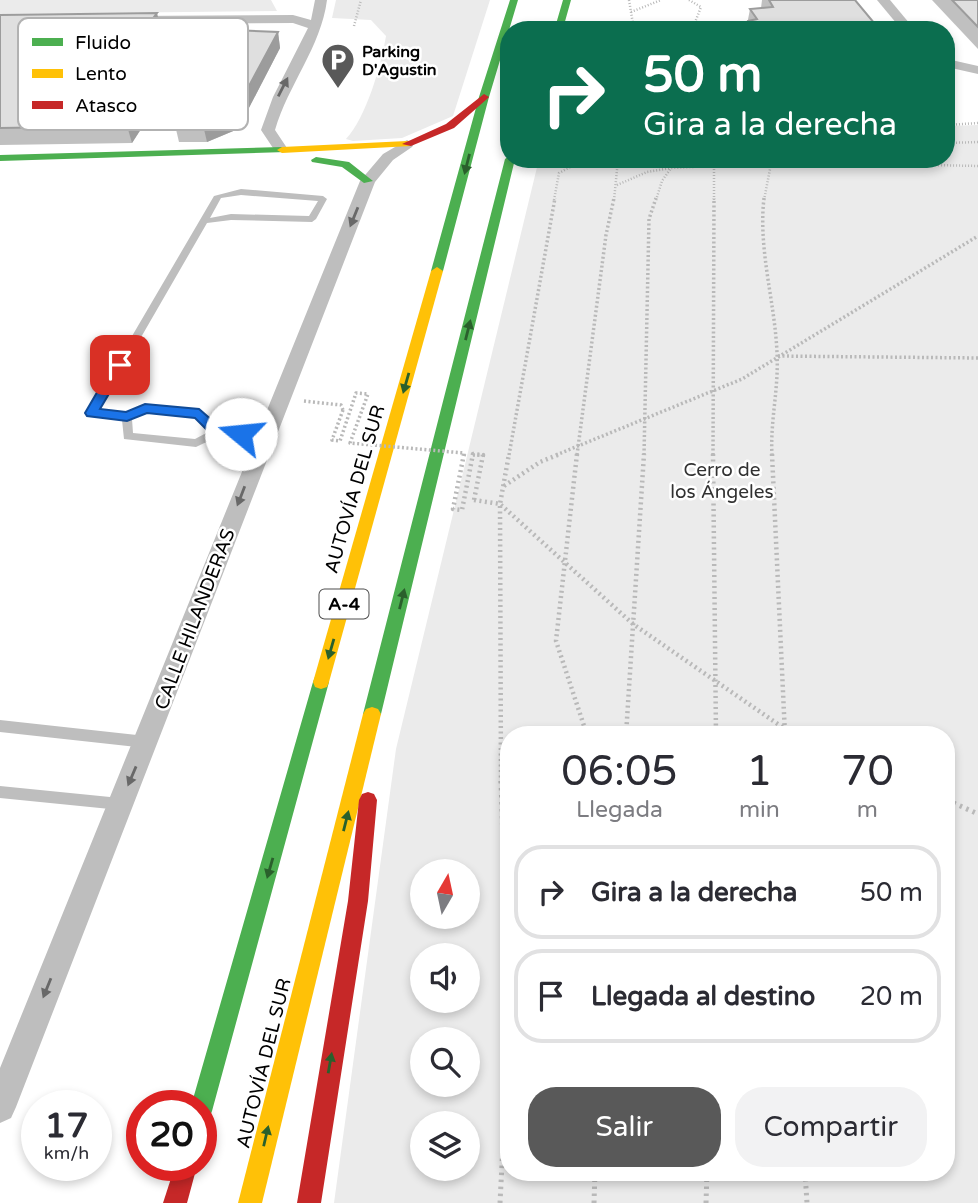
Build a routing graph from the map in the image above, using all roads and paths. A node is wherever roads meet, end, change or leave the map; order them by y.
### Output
1 (314, 0) edge
2 (321, 0) edge
3 (361, 0) edge
4 (514, 0) edge
5 (550, 0) edge
6 (567, 0) edge
7 (629, 0) edge
8 (661, 0) edge
9 (689, 0) edge
10 (883, 0) edge
11 (631, 12) junction
12 (248, 19) edge
13 (277, 19) junction
14 (508, 21) edge
15 (546, 21) edge
16 (561, 21) edge
17 (632, 21) edge
18 (696, 21) edge
19 (901, 21) edge
20 (354, 26) dead end
21 (314, 27) junction
22 (500, 45) edge
23 (955, 65) edge
24 (978, 70) edge
25 (484, 97) junction
26 (978, 123) edge
27 (955, 124) edge
28 (978, 142) edge
29 (955, 143) edge
30 (407, 144) junction
31 (280, 148) junction
32 (110, 156) junction
33 (0, 158) edge
34 (269, 161) junction
35 (955, 165) edge
36 (978, 166) edge
37 (508, 168) edge
38 (565, 168) edge
39 (618, 168) edge
40 (692, 168) edge
41 (714, 168) edge
42 (769, 168) edge
43 (671, 169) junction
44 (369, 181) junction
45 (617, 185) junction
46 (204, 221) junction
47 (978, 236) edge
48 (777, 356) junction
49 (978, 358) edge
50 (712, 392) junction
51 (282, 399) junction
52 (127, 416) junction
53 (646, 419) junction
54 (217, 432) junction
55 (265, 436) junction
56 (578, 446) junction
57 (503, 486) junction
58 (500, 504) junction
59 (565, 564) junction
60 (633, 624) junction
61 (717, 682) junction
62 (373, 713) junction
63 (0, 726) edge
64 (501, 726) edge
65 (584, 726) edge
66 (627, 726) edge
67 (716, 726) edge
68 (777, 726) edge
69 (785, 726) edge
70 (146, 742) junction
71 (0, 792) edge
72 (120, 804) junction
73 (955, 804) edge
74 (978, 814) edge
75 (207, 1090) edge
76 (1, 1101) edge
77 (182, 1181) edge
78 (501, 1181) edge
79 (595, 1181) edge
80 (707, 1181) edge
81 (806, 1181) edge
82 (175, 1203) edge
83 (250, 1203) edge
84 (309, 1203) edge
85 (500, 1203) edge
86 (594, 1203) edge
87 (706, 1203) edge
88 (807, 1203) edge

1 - 13 street
2 - 21 street
3 - 20 path
4 - 14 main road, AUTOVÍA DEL SUR / A-4
5 - 15 main road
6 - 16 main road
7 - 11 path
8 - 11 path
9 - 18 path
10 - 19 street
11 - 17 path
12 - 13 street
13 - 21 street
31 -> 21 street
22 - 25 main road, AUTOVÍA DEL SUR / A-4
23 - 24 street
25 - 30 main road
25 -> 75 main road, AUTOVÍA DEL SUR / A-4
26 - 27 path
28 - 29 path
30 - 31 main road
30 - 44 street, CALLE HILANDERAS
31 - 32 main road
31 - 34 main road
32 - 33 main road
32 - 34 main road
34 - 44 main road
35 - 36 path
62 -> 37 main road, AUTOVÍA DEL SUR / A-4
38 - 57 path
39 - 45 path
40 - 43 path
41 - 50 path
42 - 48 path
43 - 45 path
43 - 53 path
44 -> 51 street, CALLE HILANDERAS
45 - 56 path
46 - 46 lane
46 - 52 lane
47 - 48 path
48 - 49 path
48 - 50 path
48 - 69 path
50 - 53 path
50 - 61 path
51 - 55 street, CALLE HILANDERAS
51 - 58 path, bridge
52 - 54 lane
52 - 54 lane
53 - 56 path
53 - 60 path
54 - 55 lane
55 -> 70 street, CALLE HILANDERAS
56 - 57 path
56 - 59 path
57 - 58 path
58 - 59 path
58 - 64 path
59 - 60 path
59 - 65 path
60 - 61 path
60 - 66 path
61 - 67 path
61 - 68 path
83 -> 62 main road, AUTOVÍA DEL SUR / A-4
84 -> 62 main road
63 - 70 lane
70 -> 72 street, CALLE HILANDERAS
71 - 72 lane
72 -> 76 street, CALLE HILANDERAS
73 - 74 path
77 - 82 main road
78 - 85 path
79 - 86 path
80 - 87 path
81 - 88 path

